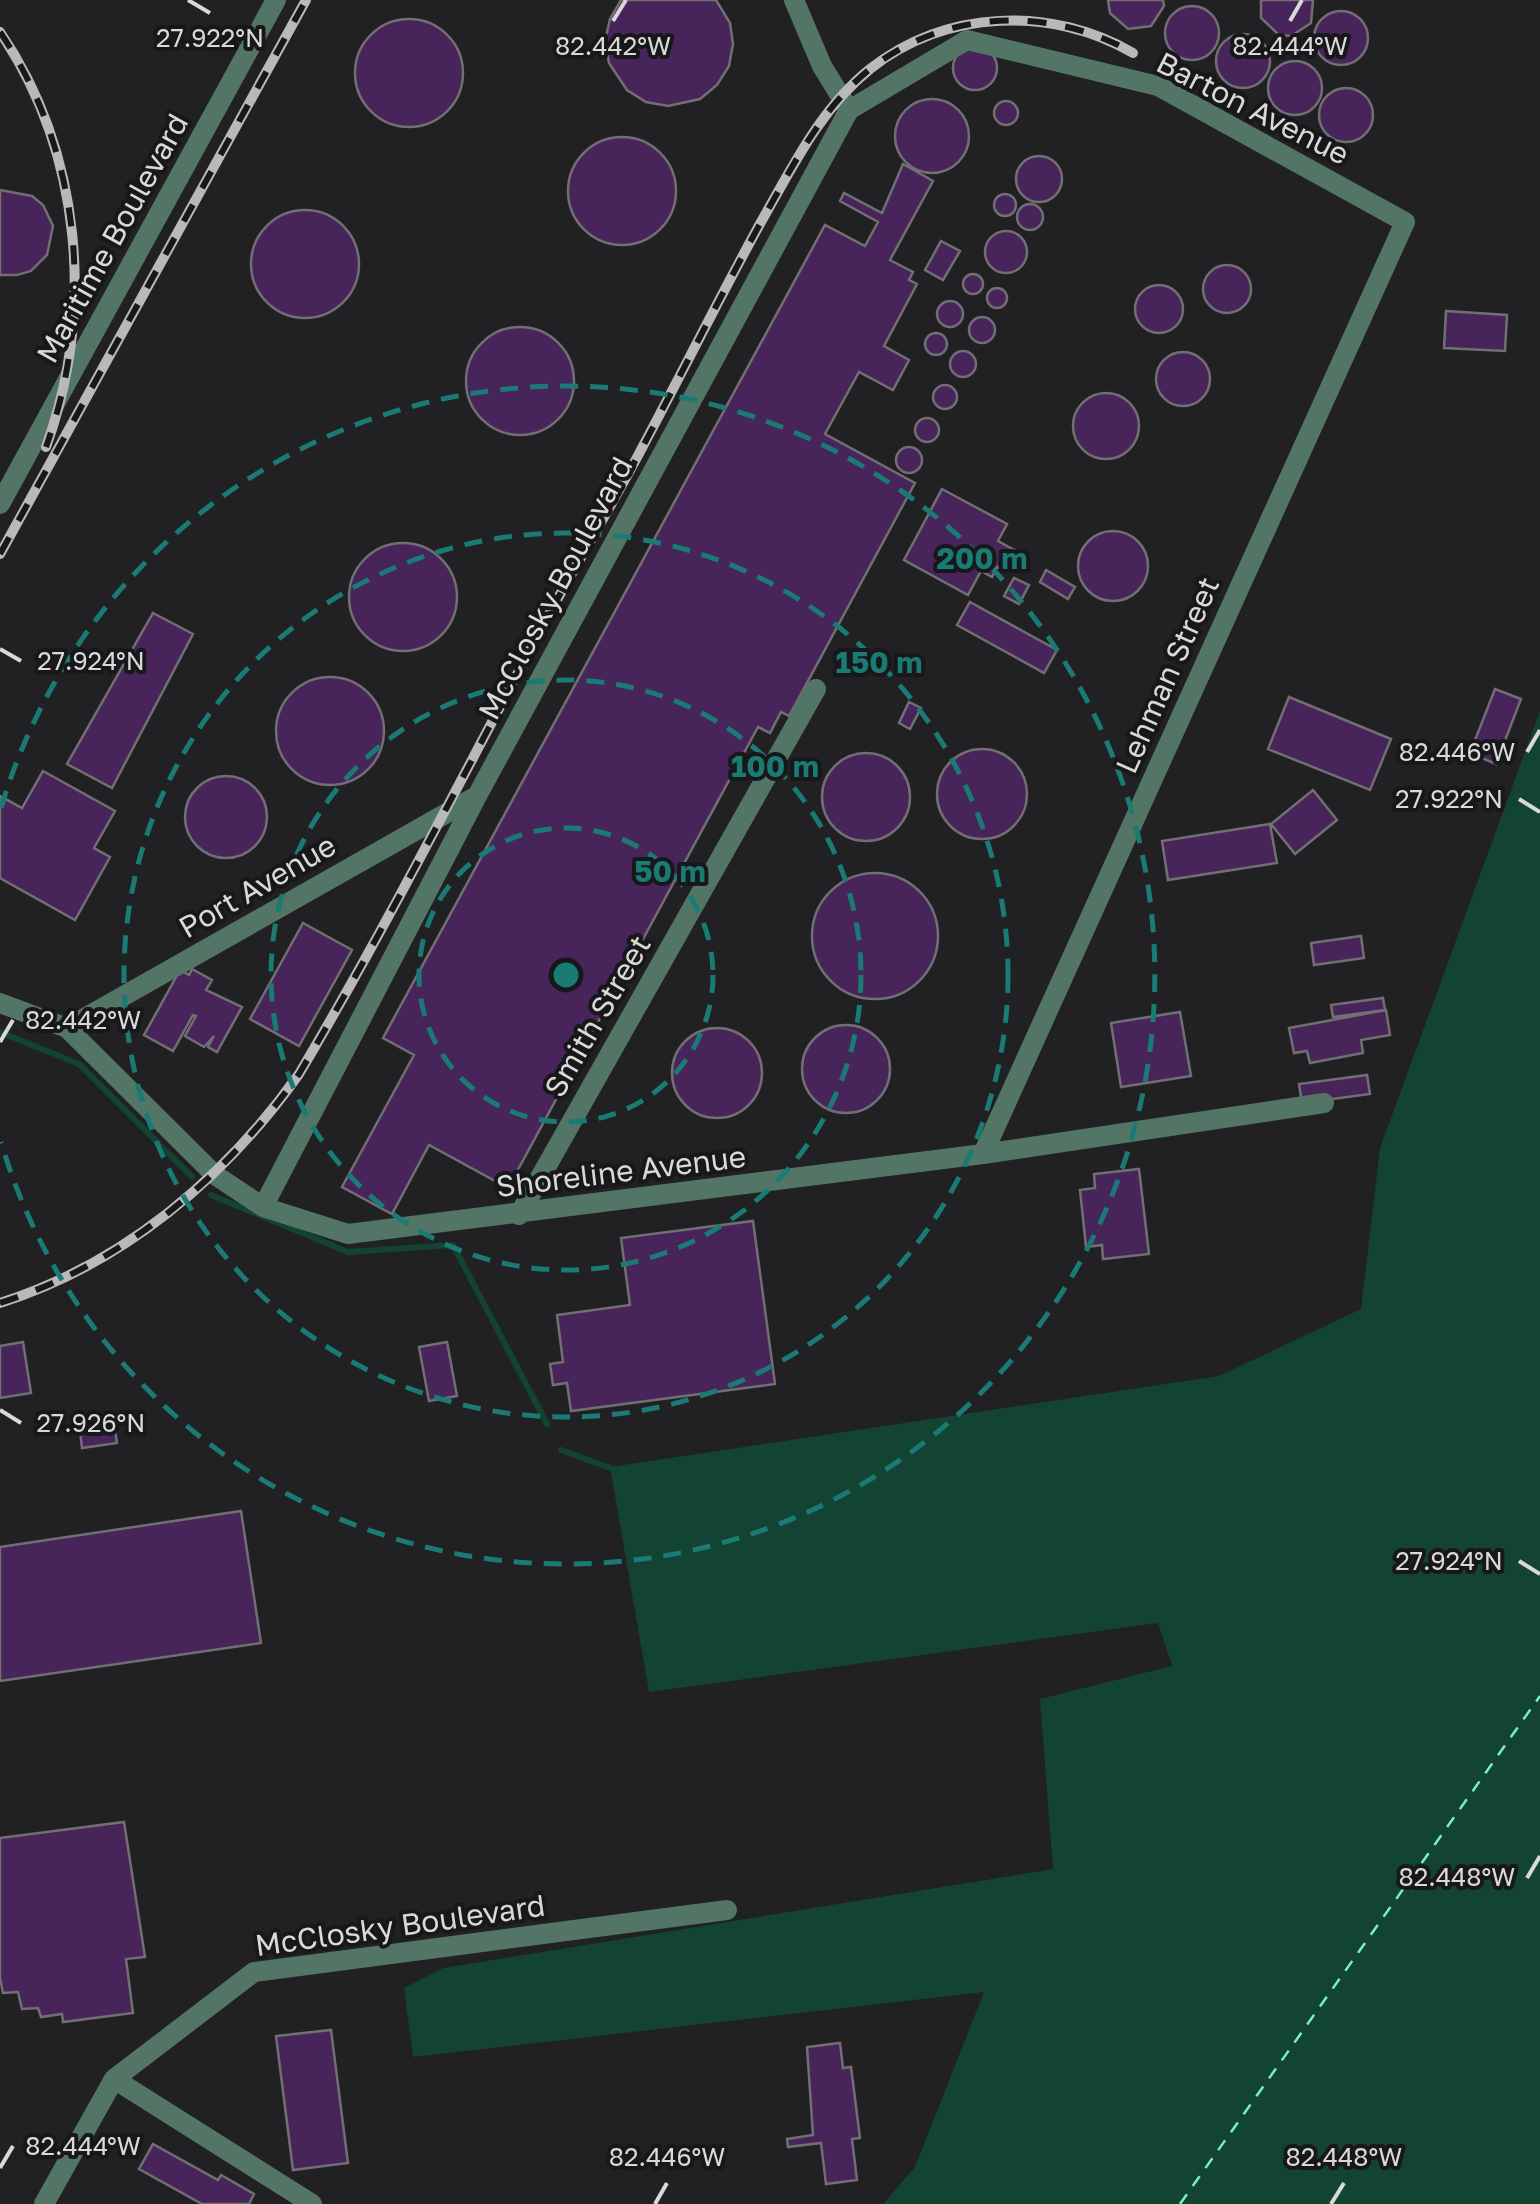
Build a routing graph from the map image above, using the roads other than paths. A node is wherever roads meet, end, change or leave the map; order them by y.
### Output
1 (276, 0) edge
2 (794, 0) edge
3 (848, 110) junction
4 (1406, 222) joint
5 (0, 504) edge
6 (816, 690) dead end
7 (477, 796) junction
8 (0, 1002) edge
9 (67, 1028) junction
10 (1324, 1103) dead end
11 (983, 1154) junction
12 (263, 1208) junction
13 (519, 1215) junction
14 (727, 1910) dead end
15 (114, 2079) junction
16 (44, 2204) edge
17 (312, 2204) edge

1 - 5 street, Maritime Boulevard
2 - 3 street
3 - 4 street, Barton Avenue
3 - 7 street, McClosky Boulevard
4 - 11 street, Lehman Street
6 - 13 street, Smith Street
7 - 9 street, Port Avenue
7 - 12 street, McClosky Boulevard
8 - 9 street, Shoreline Avenue
9 - 12 street, Shoreline Avenue
10 - 11 street, Shoreline Avenue
11 - 13 street, Shoreline Avenue
12 - 13 street, Shoreline Avenue
14 - 15 street, McClosky Boulevard
15 - 16 street, McClosky Boulevard
15 - 17 street

